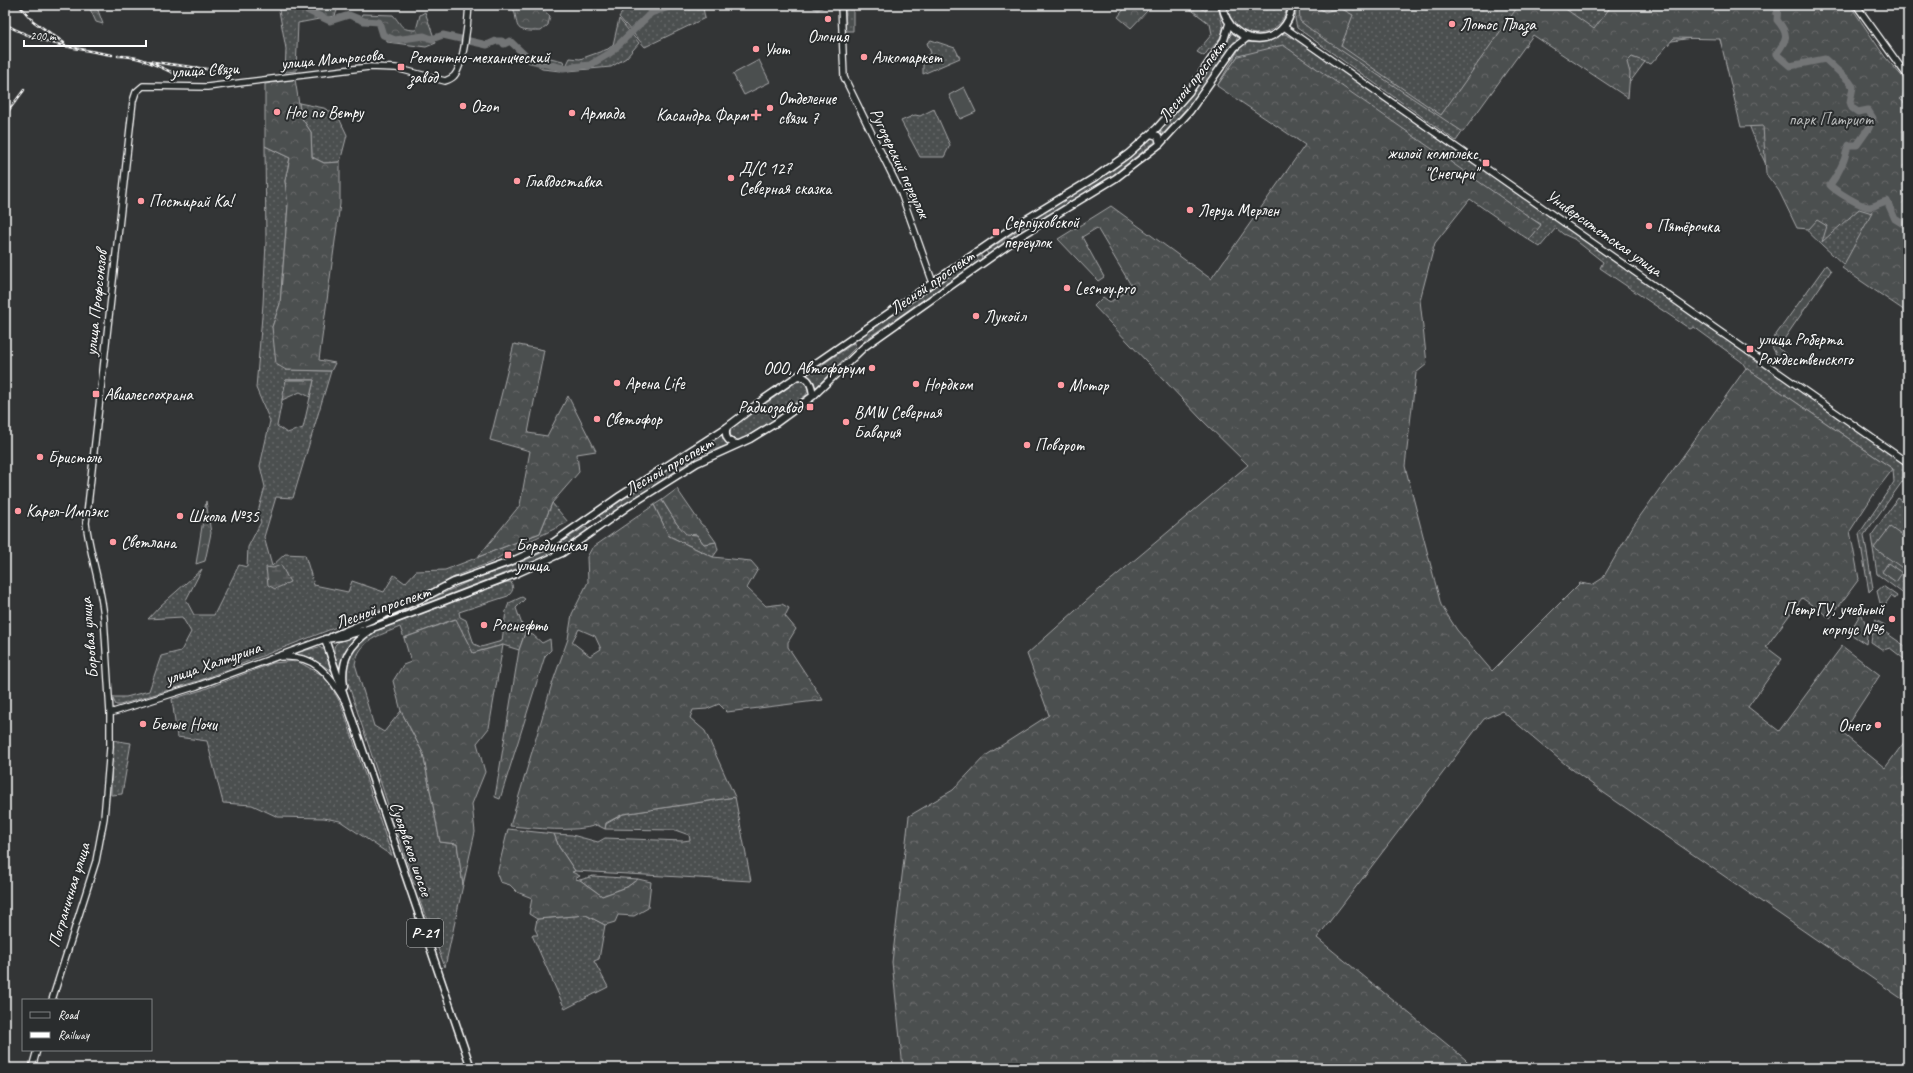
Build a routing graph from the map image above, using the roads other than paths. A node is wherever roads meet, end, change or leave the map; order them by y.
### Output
1 (469, 5) edge
2 (841, 5) edge
3 (1222, 5) edge
4 (1292, 5) edge
5 (1856, 5) edge
6 (1229, 24) junction
7 (1284, 27) junction
8 (1248, 37) junction
9 (1908, 77) edge
10 (268, 80) joint
11 (143, 86) joint
12 (1157, 128) junction
13 (1151, 134) junction
14 (1167, 136) junction
15 (1160, 144) junction
16 (980, 251) junction
17 (987, 260) junction
18 (933, 283) junction
19 (856, 336) junction
20 (864, 347) junction
21 (798, 376) junction
22 (812, 396) junction
23 (727, 427) junction
24 (737, 444) junction
25 (1908, 463) edge
26 (596, 513) junction
27 (585, 521) junction
28 (604, 524) junction
29 (87, 527) joint
30 (593, 532) junction
31 (378, 626) junction
32 (326, 639) junction
33 (275, 657) junction
34 (348, 707) junction
35 (110, 713) junction
36 (110, 748) joint
37 (52, 999) edge
38 (37, 1051) edge
39 (32, 1068) edge
40 (471, 1068) edge

1 - 10 main road, улица Матросова
2 - 18 main road, Ругозерский переулок
3 - 6 main road
4 - 7 main road
5 - 9 main road
6 - 8 main road
6 - 12 main road, Лесной проспект
7 - 8 main road
7 - 25 main road, Университетская улица
8 - 14 main road, Лесной проспект
10 - 11 main road, улица Связи
11 - 29 main road, улица Профсоюзов
12 - 13 main road, Лесной проспект
12 - 14 main road
13 - 15 main road
13 - 16 main road, Лесной проспект
14 - 15 main road, Лесной проспект
15 - 17 main road, Лесной проспект
16 - 17 main road
16 - 18 main road, Лесной проспект
17 - 20 main road, Лесной проспект
18 - 19 main road, Лесной проспект
19 - 20 main road
19 - 21 main road, Лесной проспект
20 - 22 main road, Лесной проспект
21 - 22 main road
21 - 23 main road, Лесной проспект
22 - 24 main road, Лесной проспект
23 - 24 main road
23 - 26 main road, Лесной проспект
24 - 28 main road, Лесной проспект
26 - 27 main road, Лесной проспект
26 - 28 main road
27 - 30 main road
27 - 32 main road, Лесной проспект
28 - 30 main road, Лесной проспект
29 - 35 main road, Боровая улица
30 - 31 main road, Лесной проспект
31 - 32 main road, Лесной проспект
31 - 34 main road
32 - 33 main road, улица Халтурина
32 - 34 main road, Суоярвское шоссе
33 - 34 main road
33 - 35 main road, улица Халтурина
34 - 40 main road, Суоярвское шоссе / Р-21
35 - 36 main road, Боровая улица
36 - 37 main road, Пограничная улица
38 - 39 main road

